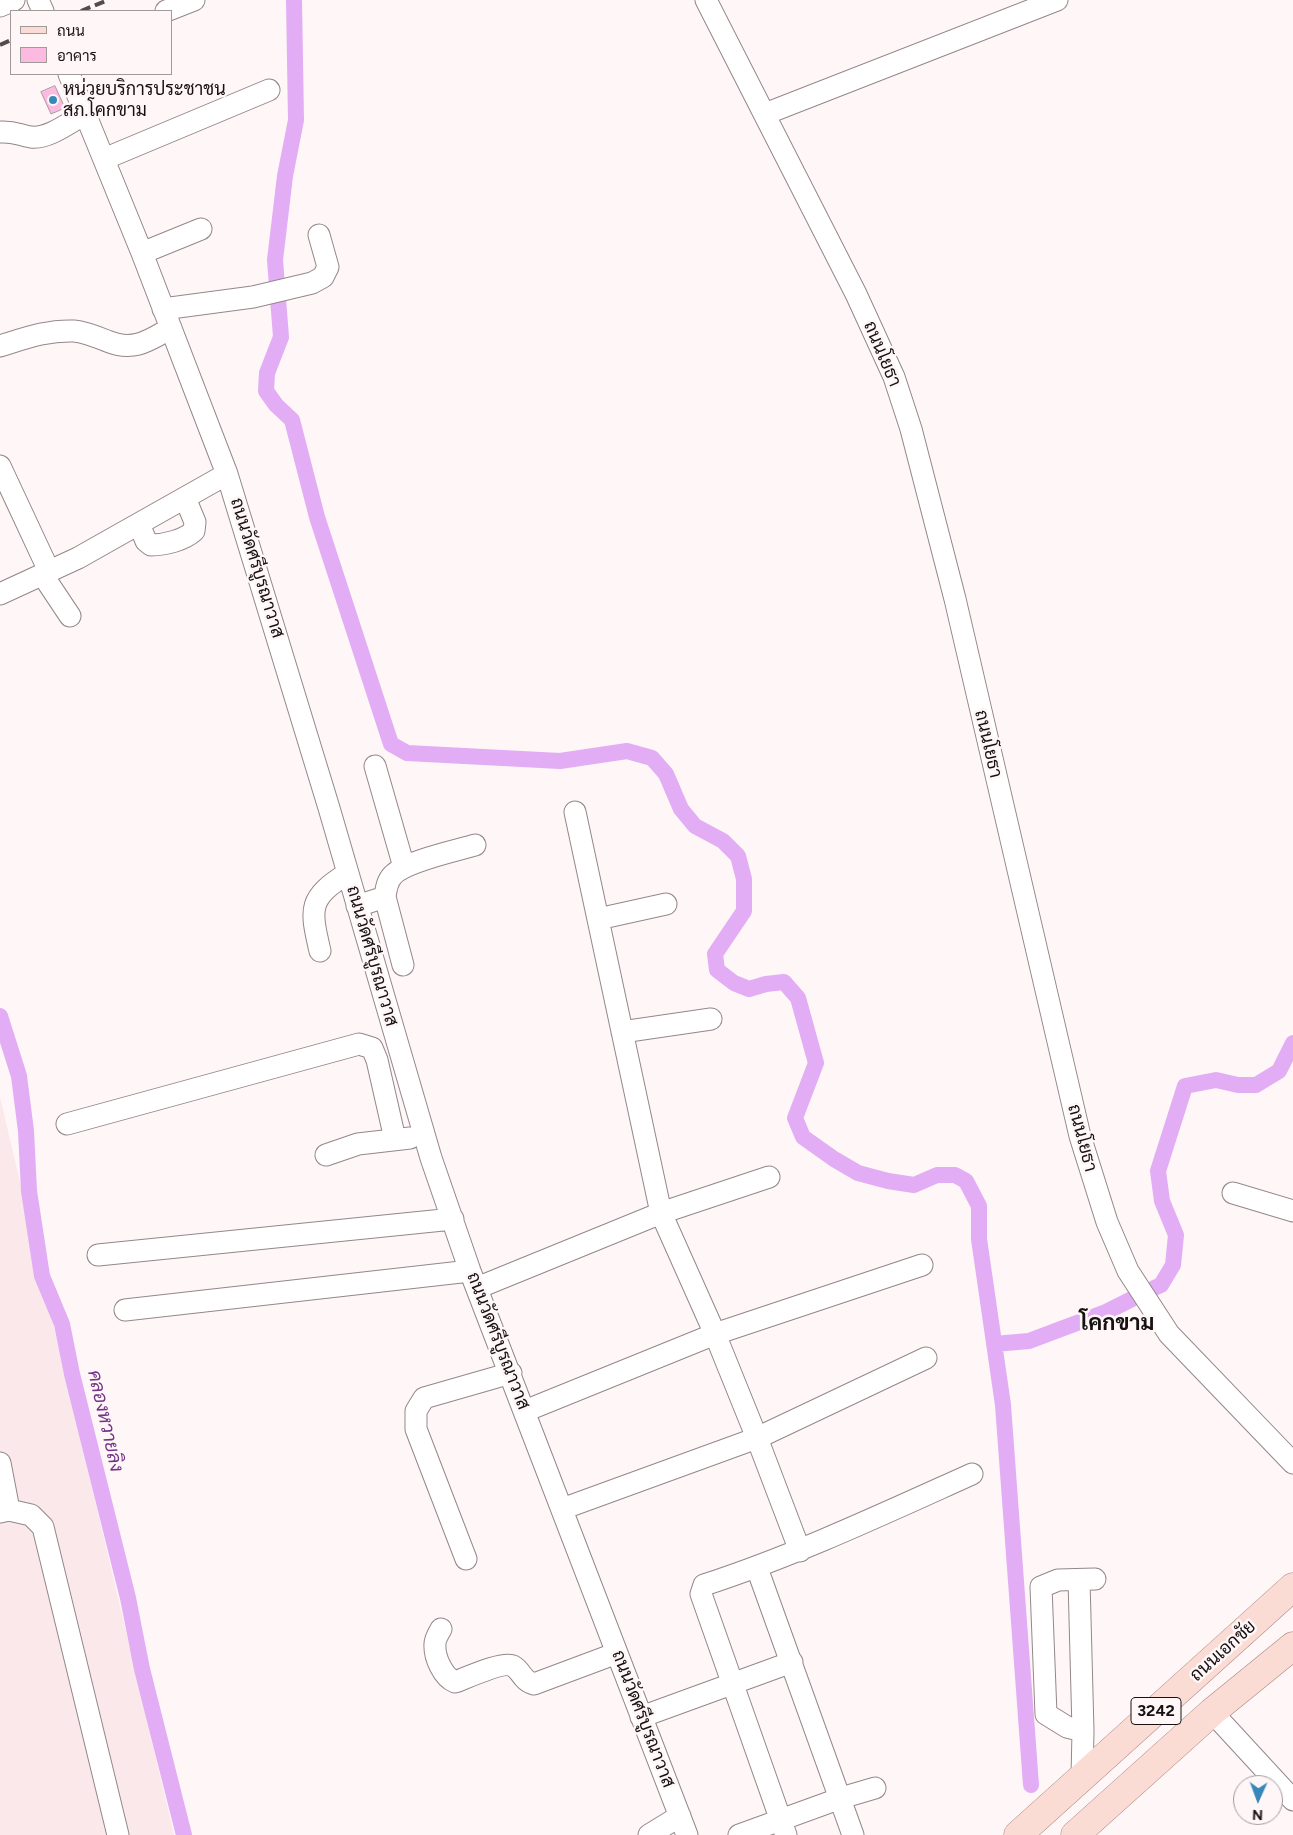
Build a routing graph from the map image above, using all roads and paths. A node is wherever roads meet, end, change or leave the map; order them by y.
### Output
1 (14, 0) edge
2 (194, 0) edge
3 (706, 0) edge
4 (1057, 0) edge
5 (0, 6) edge
6 (169, 10) edge
7 (69, 75) edge
8 (269, 90) dead end
9 (85, 114) junction
10 (765, 114) junction
11 (0, 132) edge
12 (104, 159) junction
13 (201, 229) dead end
14 (319, 235) dead end
15 (142, 253) junction
16 (167, 318) junction
17 (0, 346) edge
18 (0, 466) edge
19 (227, 474) junction
20 (185, 498) junction
21 (138, 524) junction
22 (46, 573) junction
23 (0, 594) edge
24 (70, 616) dead end
25 (375, 766) dead end
26 (575, 812) dead end
27 (475, 844) dead end
28 (404, 867) junction
29 (348, 873) junction
30 (386, 897) junction
31 (666, 904) dead end
32 (357, 906) junction
33 (598, 919) junction
34 (320, 951) dead end
35 (403, 965) dead end
36 (711, 1019) dead end
37 (622, 1032) junction
38 (67, 1124) dead end
39 (425, 1136) junction
40 (395, 1139) junction
41 (326, 1155) dead end
42 (769, 1177) dead end
43 (1233, 1193) dead end
44 (1293, 1211) edge
45 (661, 1213) junction
46 (453, 1219) junction
47 (98, 1255) dead end
48 (922, 1265) dead end
49 (474, 1279) junction
50 (125, 1310) dead end
51 (715, 1334) junction
52 (926, 1358) dead end
53 (511, 1374) junction
54 (525, 1412) junction
55 (757, 1438) junction
56 (0, 1463) edge
57 (1293, 1463) edge
58 (972, 1474) dead end
59 (562, 1509) junction
60 (5, 1511) edge
61 (800, 1551) junction
62 (466, 1559) dead end
63 (757, 1568) junction
64 (1293, 1587) edge
65 (441, 1629) dead end
66 (1293, 1646) edge
67 (617, 1653) junction
68 (792, 1662) junction
69 (732, 1684) junction
70 (1212, 1712) junction
71 (641, 1716) junction
72 (1083, 1731) junction
73 (1082, 1778) junction
74 (875, 1788) dead end
75 (841, 1798) junction
76 (1293, 1800) edge
77 (683, 1826) edge
78 (784, 1828) edge
79 (118, 1835) edge
80 (649, 1835) edge
81 (739, 1835) edge
82 (854, 1835) edge
83 (1018, 1835) edge
84 (1075, 1835) edge

1 - 5 street
2 - 6 street
3 - 10 street, ถนนโยธา
4 - 10 street
7 - 9 street, ถนนวัดศรีบูรณาวาส
8 - 12 street
9 - 11 street
9 - 12 street, ถนนวัดศรีบูรณาวาส
10 - 57 street, ถนนโยธา
12 - 15 street, ถนนวัดศรีบูรณาวาส
13 - 15 street
14 - 16 street
15 - 16 street, ถนนวัดศรีบูรณาวาส
16 - 17 street
16 - 19 street, ถนนวัดศรีบูรณาวาส
18 - 22 street
19 - 20 street
19 - 29 street, ถนนวัดศรีบูรณาวาส
20 - 21 street
20 - 21 street
21 - 22 street
22 - 23 street
22 - 24 street
25 - 28 street
26 - 33 street
27 - 28 street
28 - 30 street
29 - 32 street, ถนนวัดศรีบูรณาวาส
29 - 34 street
30 - 32 street
30 - 35 street
31 - 33 street
32 - 39 street, ถนนวัดศรีบูรณาวาส
33 - 37 street
36 - 37 street
37 - 45 street
38 - 40 street
39 - 40 street
39 - 46 street, ถนนวัดศรีบูรณาวาส
40 - 41 street
42 - 45 street
43 - 44 street
45 - 49 street
45 - 51 street
46 - 47 street
46 - 49 street, ถนนวัดศรีบูรณาวาส
48 - 51 street
49 - 50 street
49 - 53 street, ถนนวัดศรีบูรณาวาส
51 - 54 street
51 - 55 street
52 - 55 street
53 - 54 street, ถนนวัดศรีบูรณาวาส
53 - 62 street
54 - 59 street, ถนนวัดศรีบูรณาวาส
55 - 59 street
55 - 61 street
56 - 60 street
58 - 61 street
59 - 67 street, ถนนวัดศรีบูรณาวาส
60 - 79 street
61 - 63 street
63 - 68 street
63 - 69 street
64 - 73 main road, ถนนเอกชัย / 3242
65 - 67 street
66 - 70 main road, 3242
67 - 71 street, ถนนวัดศรีบูรณาวาส
68 - 69 street
68 - 75 street
69 - 71 street
69 - 78 street
70 - 76 street
70 - 84 main road, 3242
71 - 77 street, ถนนวัดศรีบูรณาวาส
72 - 72 street
72 - 73 street
73 - 83 main road, ถนนเอกชัย / 3242
74 - 75 street
75 - 78 street
75 - 82 street
77 - 80 street
78 - 81 street

